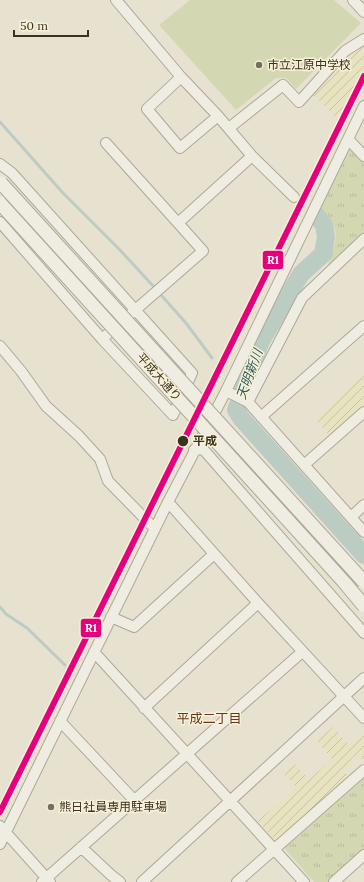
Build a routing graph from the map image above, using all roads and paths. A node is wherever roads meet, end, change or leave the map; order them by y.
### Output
1 (116, 0) edge
2 (352, 0) edge
3 (364, 12) edge
4 (364, 39) edge
5 (181, 77) junction
6 (364, 106) edge
7 (218, 116) junction
8 (229, 128) junction
9 (348, 139) junction
10 (106, 143) dead end
11 (252, 156) junction
12 (364, 156) edge
13 (0, 164) edge
14 (1, 183) dead end
15 (294, 197) dead end
16 (0, 203) edge
17 (0, 222) edge
18 (178, 223) junction
19 (364, 239) edge
20 (136, 311) junction
21 (364, 326) edge
22 (102, 339) junction
23 (0, 346) edge
24 (226, 391) junction
25 (248, 402) junction
26 (364, 412) edge
27 (261, 417) junction
28 (194, 450) junction
29 (304, 465) junction
30 (168, 502) junction
31 (364, 505) edge
32 (351, 517) junction
33 (155, 529) junction
34 (364, 532) edge
35 (214, 554) junction
36 (364, 582) edge
37 (258, 603) junction
38 (364, 606) edge
39 (111, 617) junction
40 (364, 633) edge
41 (94, 652) junction
42 (302, 652) junction
43 (364, 678) edge
44 (344, 697) junction
45 (144, 708) junction
46 (364, 718) edge
47 (60, 721) junction
48 (187, 754) junction
49 (364, 770) edge
50 (134, 800) junction
51 (230, 802) junction
52 (3, 830) edge
53 (0, 844) edge
54 (81, 847) junction
55 (274, 850) junction
56 (364, 855) edge
57 (46, 881) edge
58 (120, 882) edge
59 (142, 882) edge
60 (237, 882) edge
61 (304, 882) edge
62 (334, 882) edge

1 - 5 street
2 - 3 street
4 - 8 street
5 - 7 street
5 - 7 street
6 - 9 street
7 - 8 street
8 - 11 street
9 - 12 street
9 - 24 street
10 - 18 street
11 - 15 street
11 - 18 street
13 - 20 street
14 - 36 street, 平成大通り, bridge
16 - 38 street, 平成大通り, bridge
17 - 22 street
18 - 20 street
19 - 25 street
20 - 22 street
20 - 22 street
21 - 27 street
23 - 33 street
24 - 25 street
24 - 28 street
25 - 27 street
26 - 29 street
27 - 29 street
28 - 30 street
28 - 40 street
29 - 32 street
30 - 33 street
30 - 35 street
31 - 32 street
32 - 34 street
33 - 39 street
35 - 37 street
35 - 39 street
37 - 42 street
37 - 45 street
39 - 41 street
41 - 45 street
41 - 47 street
42 - 44 street
42 - 48 street
43 - 44 street
44 - 46 street
44 - 51 street
45 - 48 street
47 - 50 street
47 - 52 street
48 - 50 street
48 - 51 street
49 - 55 street
50 - 54 street
51 - 55 street
51 - 59 street
52 - 53 street
52 - 57 street
54 - 57 street
54 - 58 street
55 - 60 street
55 - 61 street
56 - 62 street

